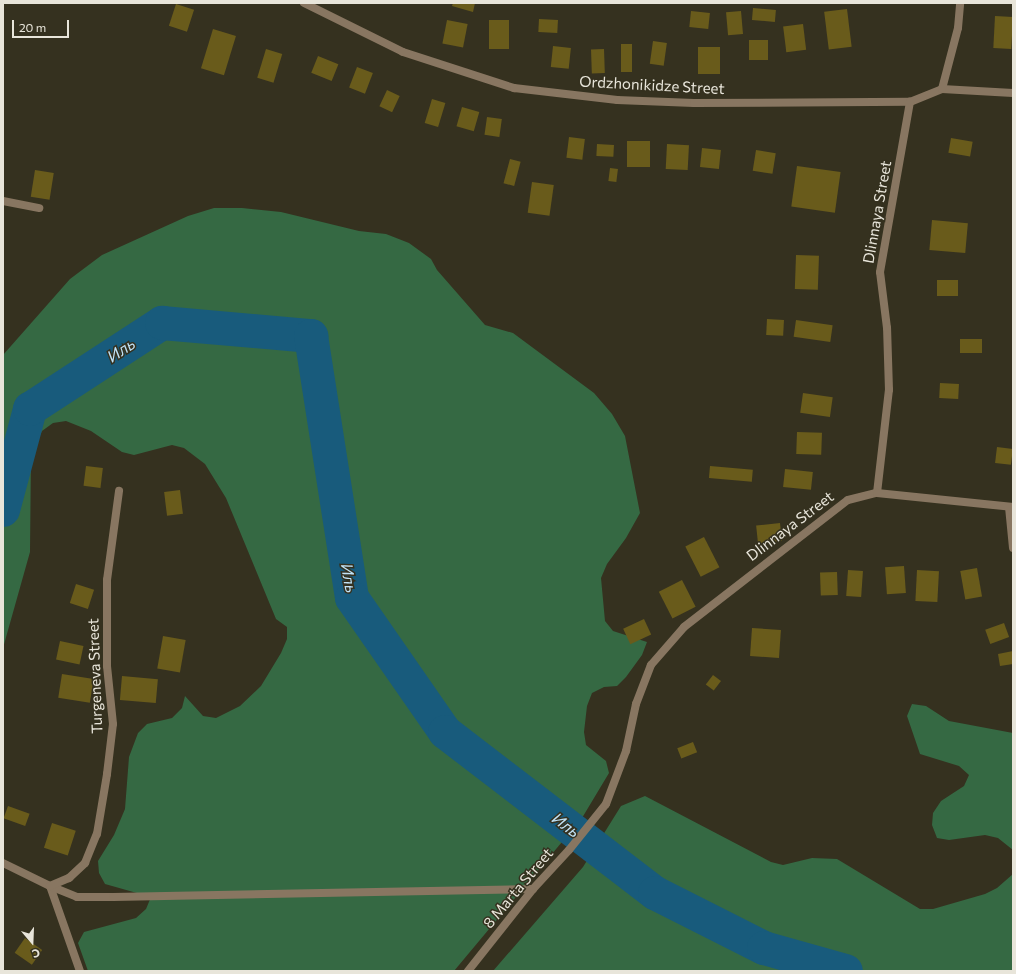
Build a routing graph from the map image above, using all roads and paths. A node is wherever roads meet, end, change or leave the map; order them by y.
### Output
1 (304, 3) edge
2 (960, 3) edge
3 (942, 89) junction
4 (1013, 93) edge
5 (910, 102) junction
6 (3, 201) edge
7 (39, 208) dead end
8 (119, 490) dead end
9 (877, 493) junction
10 (1011, 507) edge
11 (1013, 548) edge
12 (606, 804) joint
13 (3, 863) edge
14 (50, 886) junction
15 (533, 888) junction
16 (80, 971) edge
17 (468, 971) edge

1 - 5 street, Ordzhonikidze Street
2 - 3 street
3 - 4 street, Ordzhonikidze Street
3 - 5 street, Ordzhonikidze Street
5 - 9 street, Dlinnaya Street
6 - 7 street
8 - 14 street, Turgeneva Street
9 - 10 street
9 - 12 street, Dlinnaya Street
10 - 11 street
12 - 15 street, 8 Marta Street
13 - 14 street
14 - 15 street
14 - 16 street
15 - 17 street, 8 Marta Street

